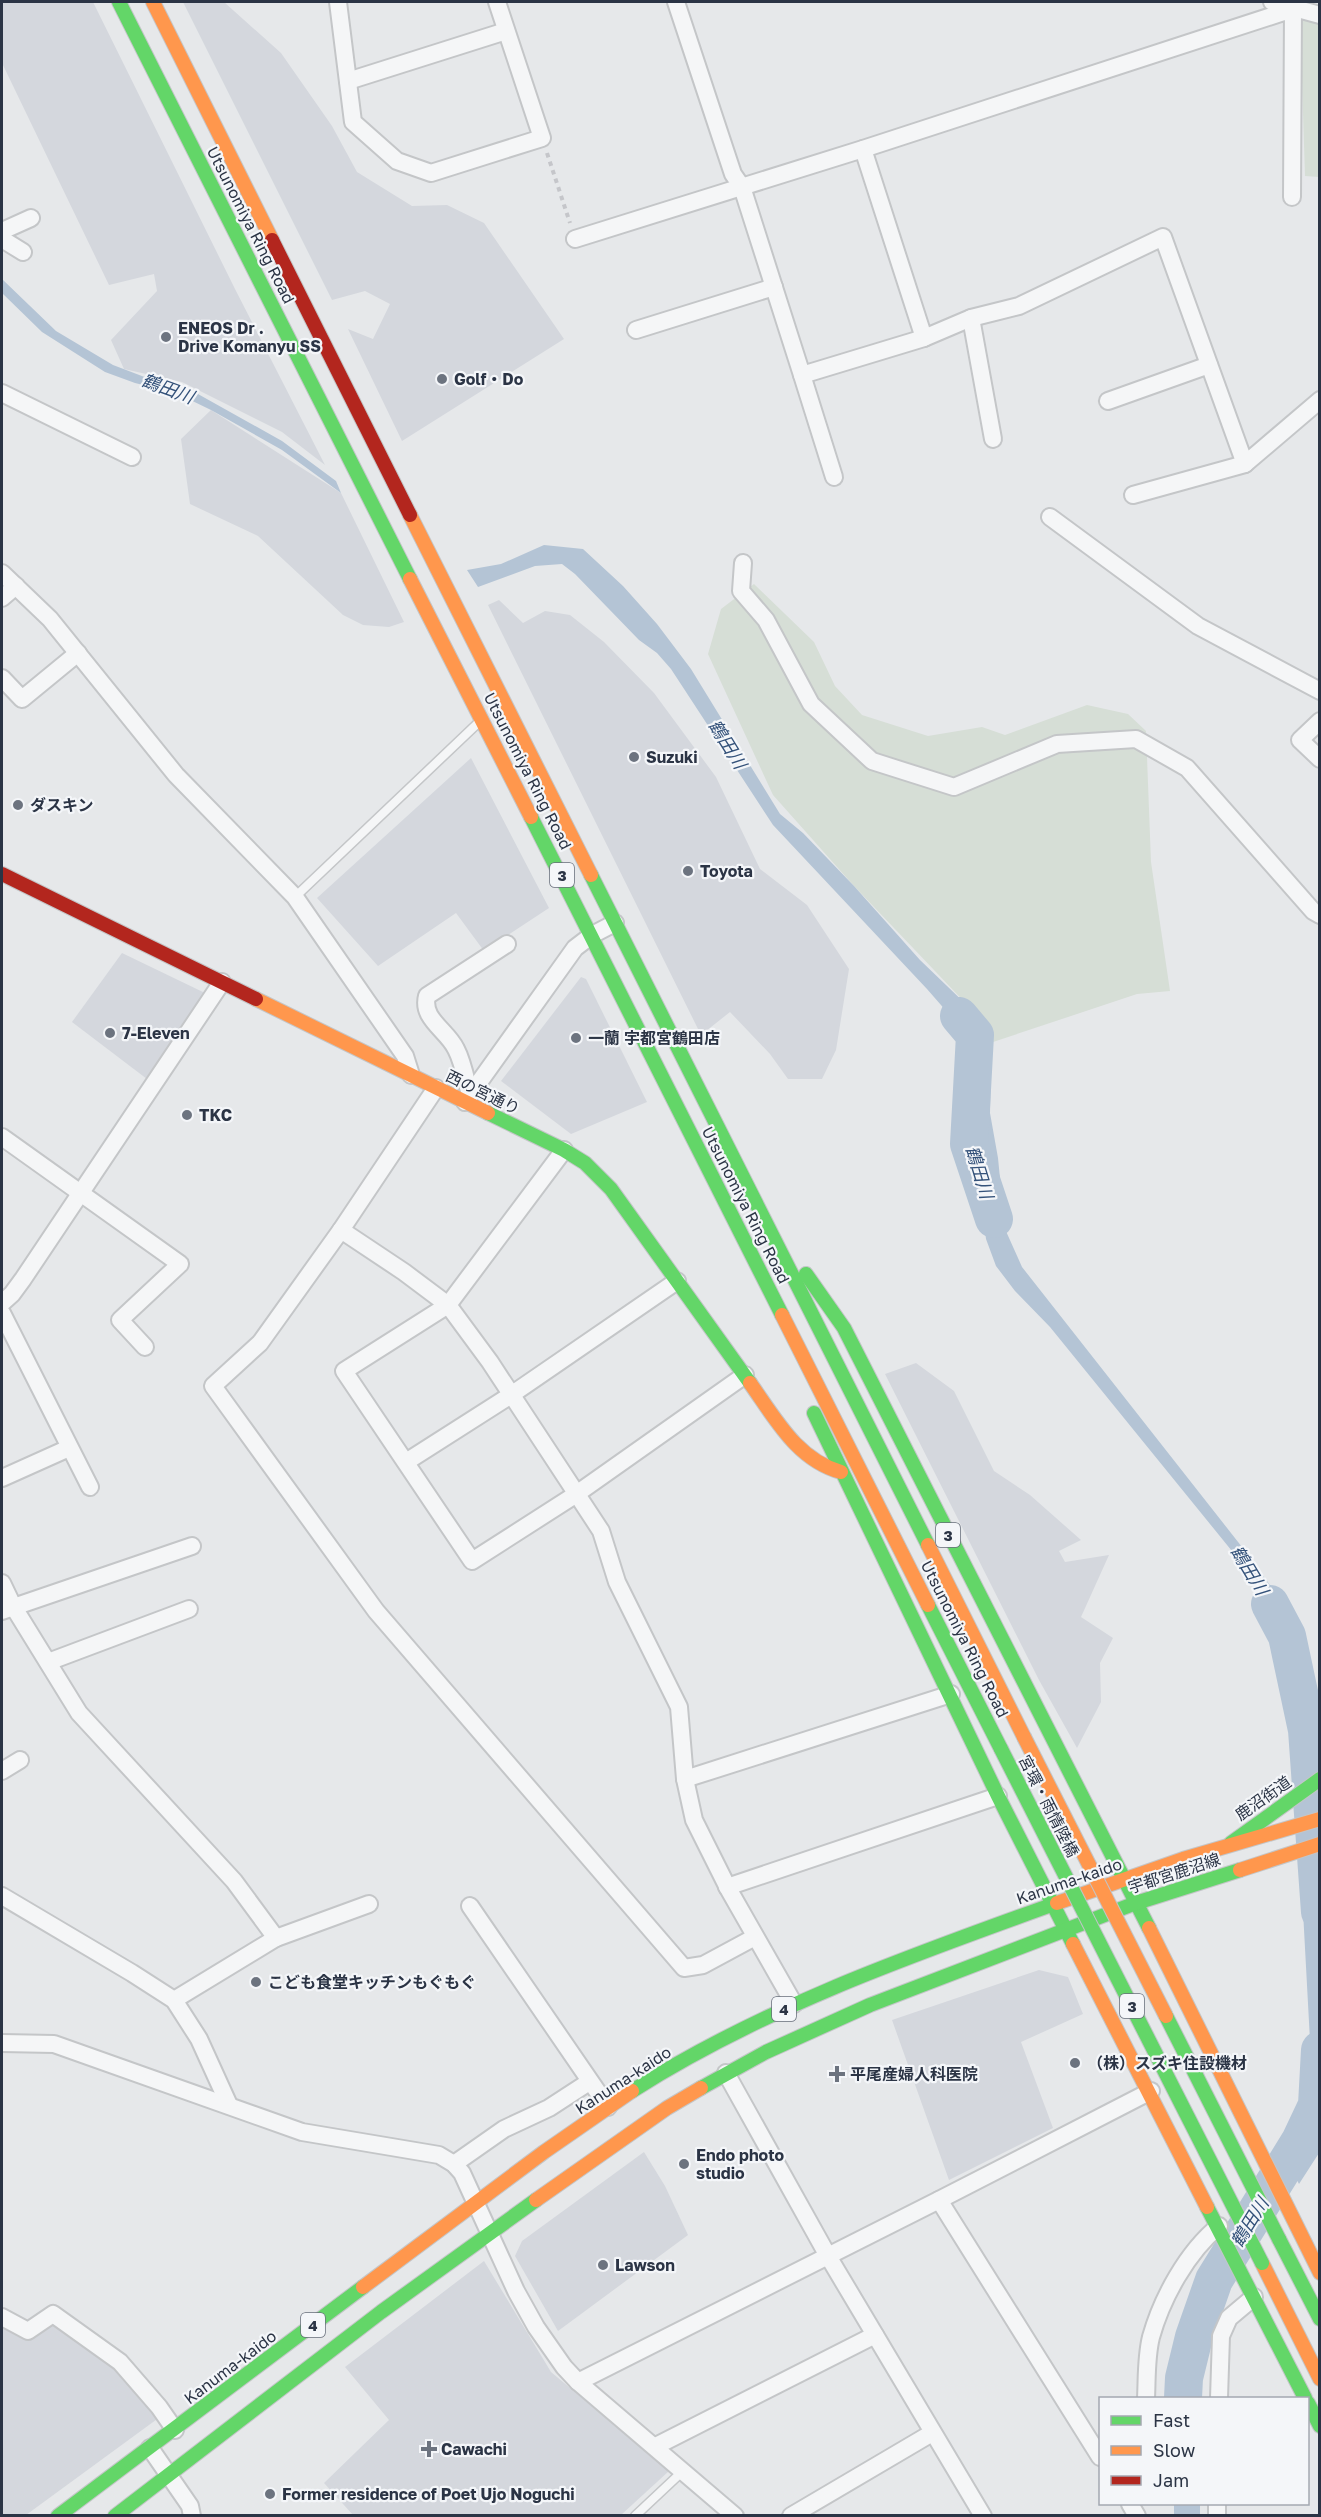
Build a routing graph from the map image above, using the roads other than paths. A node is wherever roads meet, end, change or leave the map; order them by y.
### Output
1 (119, 2) edge
2 (153, 2) edge
3 (338, 2) edge
4 (497, 2) edge
5 (676, 2) edge
6 (1272, 2) edge
7 (1293, 9) junction
8 (1320, 15) edge
9 (506, 31) junction
10 (348, 81) junction
11 (863, 149) junction
12 (742, 187) junction
13 (1292, 197) dead end
14 (31, 218) dead end
15 (2, 231) edge
16 (2, 239) edge
17 (575, 239) road end
18 (23, 252) dead end
19 (774, 287) junction
20 (971, 318) junction
21 (636, 330) dead end
22 (924, 338) junction
23 (1209, 364) junction
24 (802, 375) junction
25 (2, 393) edge
26 (1320, 400) edge
27 (1108, 401) dead end
28 (993, 439) dead end
29 (132, 457) dead end
30 (1245, 464) junction
31 (834, 477) dead end
32 (1133, 495) dead end
33 (1050, 517) dead end
34 (743, 563) dead end
35 (2, 573) edge
36 (16, 586) junction
37 (2, 598) edge
38 (78, 653) junction
39 (2, 678) edge
40 (1320, 690) edge
41 (483, 719) junction
42 (1320, 721) edge
43 (1320, 759) edge
44 (2, 874) edge
45 (296, 897) junction
46 (1320, 915) edge
47 (615, 923) junction
48 (592, 934) junction
49 (507, 944) dead end
50 (222, 982) junction
51 (411, 1075) junction
52 (436, 1088) junction
53 (468, 1098) junction
54 (2, 1137) edge
55 (564, 1150) junction
56 (81, 1192) junction
57 (755, 1202) junction
58 (730, 1210) junction
59 (341, 1230) junction
60 (677, 1281) junction
61 (2, 1303) edge
62 (448, 1305) junction
63 (2, 1313) edge
64 (145, 1347) dead end
65 (745, 1375) junction
66 (798, 1377) dead end
67 (511, 1395) junction
68 (807, 1398) dead end
69 (69, 1448) junction
70 (406, 1462) junction
71 (841, 1472) junction
72 (2, 1479) edge
73 (90, 1487) dead end
74 (575, 1495) junction
75 (192, 1546) dead end
76 (2, 1583) edge
77 (7, 1608) edge
78 (189, 1609) dead end
79 (48, 1662) junction
80 (951, 1694) junction
81 (1024, 1737) joint
82 (1001, 1749) joint
83 (20, 1760) dead end
84 (2, 1771) edge
85 (684, 1779) junction
86 (1320, 1779) edge
87 (998, 1796) junction
88 (1320, 1819) edge
89 (1320, 1844) edge
90 (1227, 1846) junction
91 (1124, 1878) junction
92 (727, 1887) junction
93 (2, 1896) edge
94 (1053, 1903) junction
95 (1136, 1903) junction
96 (369, 1904) dead end
97 (470, 1906) dead end
98 (1067, 1929) junction
99 (755, 1937) junction
100 (276, 1938) junction
101 (174, 2000) junction
102 (794, 2004) junction
103 (2, 2043) edge
104 (726, 2073) junction
105 (589, 2082) junction
106 (1151, 2091) junction
107 (229, 2105) junction
108 (608, 2107) junction
109 (454, 2164) junction
110 (939, 2200) junction
111 (476, 2202) junction
112 (1220, 2229) junction
113 (490, 2232) junction
114 (828, 2256) junction
115 (1317, 2262) edge
116 (1251, 2290) junction
117 (2, 2317) edge
118 (1320, 2319) edge
119 (875, 2335) junction
120 (1320, 2379) edge
121 (578, 2382) junction
122 (1146, 2397) edge
123 (1219, 2397) edge
124 (1304, 2397) edge
125 (1309, 2405) edge
126 (1320, 2426) edge
127 (175, 2430) junction
128 (932, 2433) junction
129 (656, 2446) junction
130 (150, 2448) junction
131 (1099, 2454) edge
132 (684, 2470) junction
133 (170, 2475) junction
134 (979, 2514) edge
135 (58, 2516) edge
136 (115, 2516) edge
137 (192, 2516) edge
138 (635, 2516) edge
139 (735, 2516) edge
140 (791, 2516) edge

1 - 41 main road, Utsunomiya Ring Road / 3
2 - 47 main road, Utsunomiya Ring Road / 3
3 - 10 street
4 - 9 street
5 - 12 street
6 - 7 street
7 - 8 street
7 - 11 street
7 - 13 street
9 - 10 street
9 - 10 street
11 - 12 street
11 - 22 street
12 - 17 street
12 - 19 street
14 - 15 street
16 - 18 street
19 - 21 street
19 - 24 street
20 - 22 street
20 - 23 street
20 - 28 street
22 - 24 street
23 - 27 street
23 - 30 street
24 - 31 street
25 - 29 street
26 - 30 street
30 - 32 street
33 - 40 street
34 - 46 street
35 - 36 street
36 - 37 street
36 - 38 street
38 - 39 street
38 - 45 street
41 - 45 lane
41 - 48 main road, Utsunomiya Ring Road / 3
42 - 43 street
44 - 50 main road, 西の宮通り
45 - 51 street
47 - 48 street
47 - 57 main road, Utsunomiya Ring Road / 3
48 - 53 street
48 - 58 main road, Utsunomiya Ring Road / 3
49 - 53 street
50 - 51 main road, 西の宮通り
50 - 56 street
51 - 52 main road, 西の宮通り
52 - 53 main road, 西の宮通り
52 - 59 street
53 - 55 main road, 西の宮通り
54 - 56 street
55 - 60 main road, 西の宮通り
55 - 62 street
56 - 61 street
56 - 64 street
57 - 81 main road, Utsunomiya Ring Road / 3
57 - 91 main road, 3
58 - 66 main road, 3
58 - 82 main road, Utsunomiya Ring Road / 3
59 - 62 street
59 - 99 street
60 - 65 main road, 西の宮通り
60 - 67 street
62 - 67 street
62 - 70 street
63 - 69 street
65 - 71 main road, 西の宮通り
65 - 74 street
67 - 70 street
67 - 74 street
68 - 71 main road, 3
69 - 72 street
69 - 73 street
70 - 74 street
71 - 80 main road, 3
74 - 85 street
75 - 77 street
76 - 77 street
77 - 79 street
78 - 79 street
79 - 100 street
80 - 85 street
80 - 87 main road, 3
81 - 118 main road, 宮環・雨情陸橋 / 3, bridge
82 - 120 main road, 宮環・雨情陸橋 / 3, bridge
83 - 84 street
85 - 92 street
86 - 90 main road, 鹿沼街道
87 - 92 street
87 - 94 main road, 3
88 - 90 main road, Kanuma-kaido / 4
89 - 95 main road, 宇都宮鹿沼線 / 4
90 - 91 main road, Kanuma-kaido / 4
91 - 94 main road, Kanuma-kaido / 4
91 - 95 main road, 3
92 - 99 street
93 - 101 street
94 - 98 main road, 3
94 - 102 main road, Kanuma-kaido / 4
95 - 98 main road, 宇都宮鹿沼線 / 4
95 - 115 main road, 3
96 - 100 street
97 - 105 street
98 - 104 main road, 4
98 - 106 main road, 3
99 - 102 street
100 - 101 street
101 - 107 street
102 - 108 main road, Kanuma-kaido / 4
103 - 107 street
104 - 113 main road, 4
104 - 114 street
105 - 108 street
105 - 109 street
106 - 110 street
106 - 112 main road, 3
107 - 109 street
108 - 111 main road, Kanuma-kaido / 4
109 - 111 street
110 - 114 street
110 - 131 street
111 - 113 street
111 - 127 main road, Kanuma-kaido / 4
112 - 116 main road, 3
112 - 122 street
113 - 121 street
113 - 133 main road, 4
114 - 119 street
114 - 121 street
116 - 123 street
116 - 124 main road, 3
117 - 127 street
119 - 128 street
119 - 129 street
121 - 129 street
125 - 126 main road
127 - 130 main road, Kanuma-kaido / 4
128 - 134 street
128 - 140 street
129 - 132 street
130 - 133 street
130 - 135 main road, Kanuma-kaido / 4
132 - 138 lane
132 - 139 street
133 - 136 main road, 4
133 - 137 street

